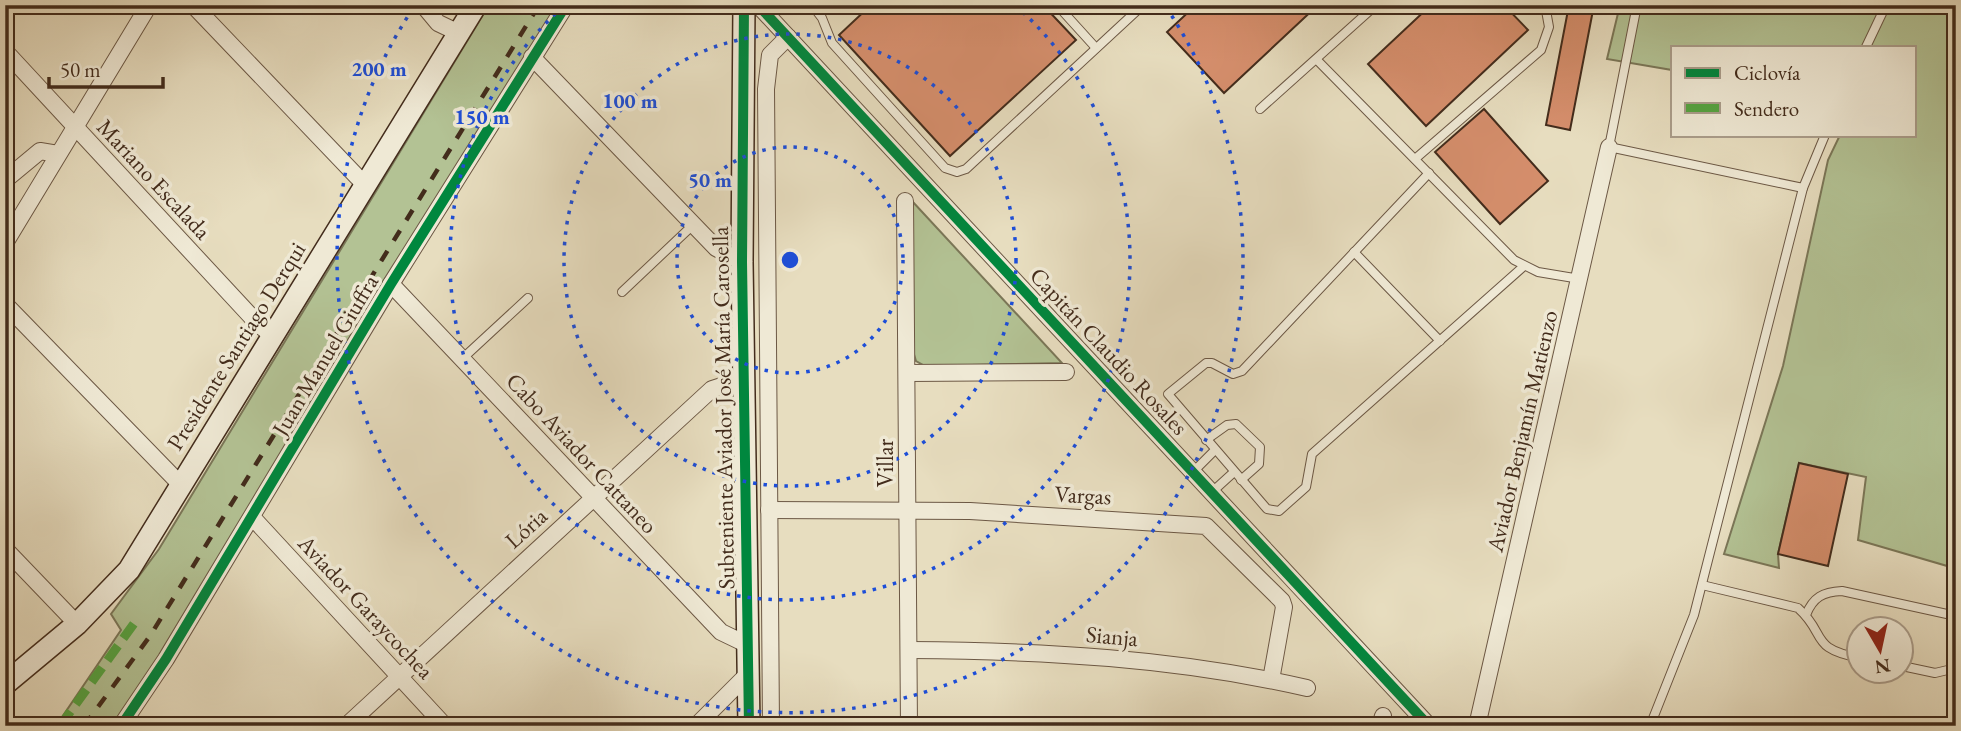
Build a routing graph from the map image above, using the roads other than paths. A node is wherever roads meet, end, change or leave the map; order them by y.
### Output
1 (149, 5) edge
2 (193, 5) edge
3 (422, 5) edge
4 (476, 5) edge
5 (566, 5) edge
6 (744, 5) edge
7 (758, 5) edge
8 (812, 5) edge
9 (1057, 5) edge
10 (1143, 5) edge
11 (1376, 5) edge
12 (1545, 5) edge
13 (1637, 5) edge
14 (1886, 5) edge
15 (459, 33) junction
16 (788, 37) junction
17 (1866, 46) edge
18 (1096, 48) junction
19 (5, 51) edge
20 (532, 57) junction
21 (1317, 60) junction
22 (1260, 109) dead end
23 (75, 127) junction
24 (1825, 136) edge
25 (1609, 146) junction
26 (58, 154) junction
27 (1415, 159) junction
28 (1429, 173) junction
29 (5, 180) edge
30 (366, 186) junction
31 (1802, 188) junction
32 (905, 201) dead end
33 (693, 225) junction
34 (5, 243) edge
35 (1354, 252) junction
36 (742, 262) junction
37 (1524, 266) junction
38 (1580, 279) junction
39 (391, 284) junction
40 (622, 292) dead end
41 (528, 298) dead end
42 (5, 304) edge
43 (273, 336) junction
44 (1440, 341) junction
45 (462, 359) junction
46 (1066, 372) dead end
47 (908, 373) junction
48 (746, 378) junction
49 (1206, 440) junction
50 (1215, 450) junction
51 (1193, 472) junction
52 (1234, 472) junction
53 (1241, 480) junction
54 (181, 485) junction
55 (1212, 492) junction
56 (593, 498) junction
57 (908, 509) junction
58 (769, 510) junction
59 (253, 518) junction
60 (5, 549) edge
61 (1702, 585) junction
62 (1806, 615) junction
63 (1956, 616) edge
64 (77, 624) junction
65 (746, 644) junction
66 (909, 650) junction
67 (1846, 654) edge
68 (1956, 668) edge
69 (1916, 669) edge
70 (749, 673) junction
71 (398, 677) junction
72 (1270, 680) junction
73 (5, 684) edge
74 (1307, 688) dead end
75 (121, 726) edge
76 (346, 726) edge
77 (445, 726) edge
78 (695, 726) edge
79 (749, 726) edge
80 (771, 726) edge
81 (909, 726) edge
82 (1429, 726) edge
83 (1477, 726) edge
84 (1650, 726) edge

1 - 23 street
2 - 30 street
3 - 15 street
4 - 15 street, Presidente Santiago Derqui
5 - 20 street, Juan Manuel Giuffra
6 - 36 street, Subteniente Aviador José María Carosella
7 - 16 street, Capitán Claudio Rosales
8 - 18 lane
9 - 18 lane
10 - 18 lane
11 - 21 lane
12 - 27 lane
13 - 25 lane
14 - 17 lane
15 - 30 street, Presidente Santiago Derqui
16 - 51 street, Capitán Claudio Rosales
16 - 58 street
19 - 23 street, Mariano Escalada
20 - 33 street
20 - 39 street, Juan Manuel Giuffra
21 - 22 lane
21 - 27 lane
23 - 26 street
23 - 43 street, Mariano Escalada
24 - 31 lane
25 - 31 lane
25 - 38 street, Aviador Benjamín Matienzo
26 - 29 street
26 - 34 street
27 - 28 lane
28 - 35 lane
28 - 37 lane
30 - 43 street, Presidente Santiago Derqui
31 - 61 lane
32 - 47 street, Villar
33 - 36 street
33 - 40 lane
35 - 44 lane
35 - 49 lane
36 - 48 street, Subteniente Aviador José María Carosella
37 - 38 lane
37 - 44 lane
38 - 83 street, Aviador Benjamín Matienzo
39 - 45 street, Cabo Aviador Cattaneo
39 - 59 street, Juan Manuel Giuffra
41 - 45 lane
42 - 54 street
43 - 54 street, Presidente Santiago Derqui
44 - 53 lane
45 - 56 street, Cabo Aviador Cattaneo
46 - 47 street
47 - 57 street, Villar
48 - 56 street, Lória
48 - 65 street, Subteniente Aviador José María Carosella
49 - 50 lane
49 - 53 lane
50 - 51 lane
50 - 52 lane
51 - 55 street, Capitán Claudio Rosales
52 - 53 lane
52 - 55 lane
54 - 64 street, Presidente Santiago Derqui
55 - 82 street, Capitán Claudio Rosales
56 - 65 street, Cabo Aviador Cattaneo
56 - 71 street, Lória
57 - 58 street, Vargas
57 - 66 street, Villar
57 - 72 street, Vargas
58 - 80 street
59 - 71 street, Aviador Garaycochea
59 - 75 street, Juan Manuel Giuffra
60 - 64 street
61 - 62 lane
61 - 84 lane
62 - 63 lane
62 - 67 lane
64 - 73 street, Presidente Santiago Derqui
65 - 70 street, Subteniente Aviador José María Carosella
66 - 72 street, Sianja
66 - 81 street, Villar
68 - 69 lane
70 - 78 street
70 - 79 street, Subteniente Aviador José María Carosella
71 - 76 street, Lória
71 - 77 street, Aviador Garaycochea
72 - 74 street, Sianja

